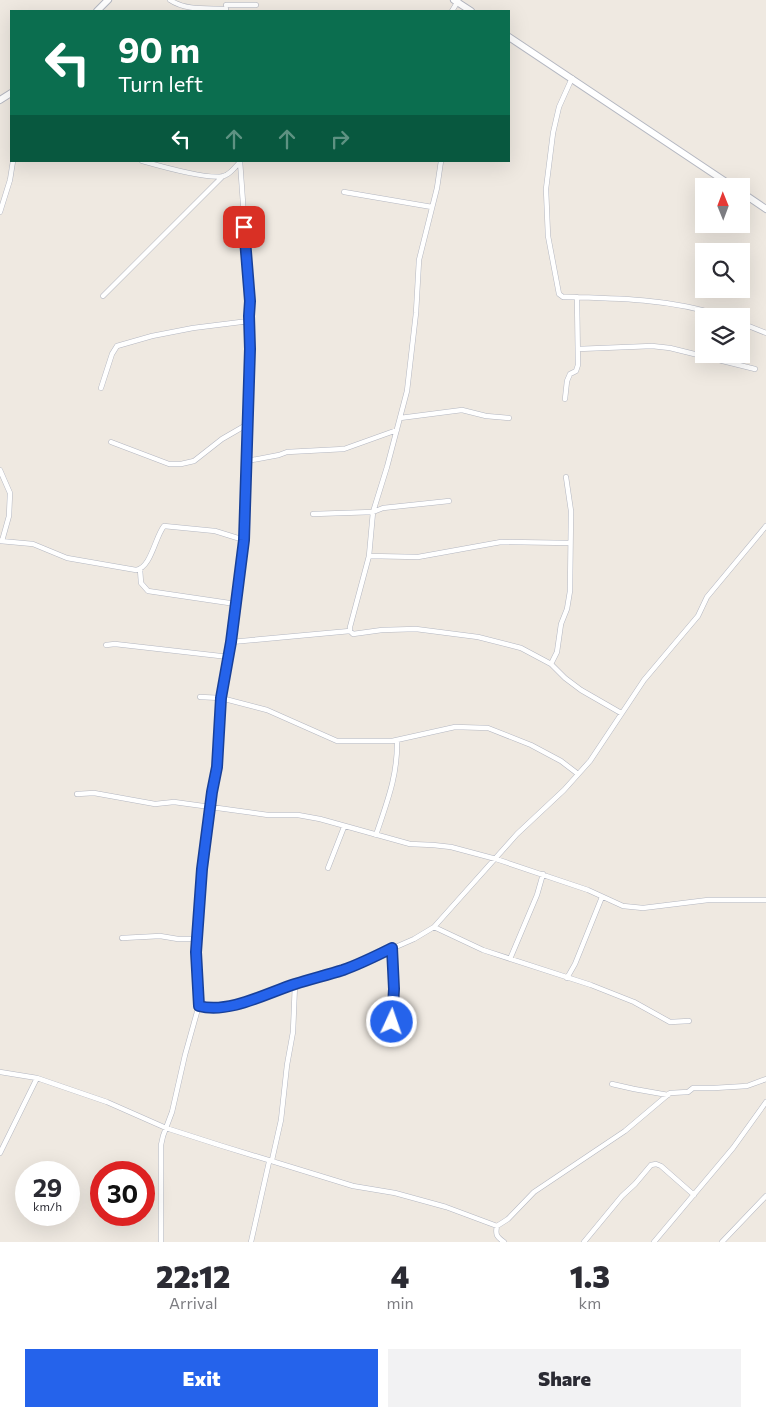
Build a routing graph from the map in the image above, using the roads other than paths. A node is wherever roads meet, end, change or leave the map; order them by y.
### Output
1 (108, 0) edge
2 (170, 0) edge
3 (456, 1) edge
4 (256, 5) dead end
5 (226, 6) edge
6 (98, 10) edge
7 (470, 10) edge
8 (510, 37) edge
9 (572, 78) junction
10 (13, 162) edge
11 (146, 162) edge
12 (240, 162) edge
13 (441, 162) edge
14 (223, 176) junction
15 (720, 178) edge
16 (344, 192) dead end
17 (750, 198) edge
18 (432, 207) junction
19 (766, 209) edge
20 (0, 212) edge
21 (104, 296) dead end
22 (576, 298) junction
23 (695, 310) edge
24 (249, 321) junction
25 (750, 326) edge
26 (766, 333) edge
27 (578, 349) junction
28 (755, 369) dead end
29 (100, 388) dead end
30 (565, 399) dead end
31 (400, 418) junction
32 (509, 418) dead end
33 (248, 424) junction
34 (397, 430) junction
35 (110, 442) dead end
36 (247, 461) junction
37 (0, 470) edge
38 (566, 477) dead end
39 (450, 501) dead end
40 (373, 512) junction
41 (313, 514) dead end
42 (766, 526) edge
43 (244, 540) junction
44 (1, 541) edge
45 (570, 543) junction
46 (369, 556) junction
47 (140, 569) junction
48 (236, 604) junction
49 (350, 631) junction
50 (231, 642) junction
51 (106, 645) dead end
52 (229, 657) junction
53 (552, 664) junction
54 (200, 697) dead end
55 (221, 698) junction
56 (621, 713) junction
57 (396, 740) junction
58 (578, 774) junction
59 (77, 794) dead end
60 (211, 807) junction
61 (344, 827) junction
62 (376, 835) junction
63 (496, 859) junction
64 (328, 868) dead end
65 (543, 874) junction
66 (602, 897) junction
67 (766, 900) edge
68 (434, 927) junction
69 (122, 938) dead end
70 (197, 939) junction
71 (392, 948) junction
72 (510, 959) junction
73 (567, 978) junction
74 (295, 984) junction
75 (199, 1006) junction
76 (689, 1021) dead end
77 (392, 1022) dead end
78 (0, 1072) edge
79 (38, 1078) junction
80 (766, 1079) edge
81 (612, 1084) dead end
82 (668, 1095) junction
83 (766, 1102) edge
84 (166, 1128) junction
85 (0, 1153) edge
86 (272, 1160) junction
87 (694, 1195) junction
88 (766, 1196) edge
89 (496, 1226) junction
90 (162, 1242) edge
91 (251, 1242) edge
92 (504, 1242) edge
93 (584, 1242) edge
94 (654, 1242) edge
95 (722, 1242) edge

1 - 6 main road
2 - 5 street
3 - 7 main road
4 - 5 street
8 - 9 main road
9 - 15 main road
9 - 22 street
10 - 20 street
11 - 14 street
12 - 14 street
12 - 24 street
13 - 18 street
14 - 21 street
16 - 18 street
17 - 19 main road
18 - 31 street
22 - 23 street
22 - 27 street
24 - 29 street
24 - 33 street
25 - 26 street
27 - 28 street
27 - 30 street
31 - 32 street
31 - 34 street
33 - 35 street
33 - 36 street
34 - 36 street
34 - 40 street
36 - 43 street
37 - 44 street
38 - 45 street
39 - 40 street
40 - 41 street
40 - 46 street
42 - 56 street
43 - 47 street
43 - 48 street
44 - 47 street
45 - 46 street
45 - 53 street
46 - 49 street
47 - 48 street
48 - 50 street
49 - 50 street
49 - 53 street
50 - 52 street
51 - 52 street
52 - 55 street
53 - 56 street
54 - 55 street
55 - 57 street
55 - 60 street
56 - 58 street
57 - 58 street
57 - 62 street
58 - 63 street
59 - 60 street
60 - 61 street
60 - 70 street
61 - 62 street
61 - 64 street
62 - 63 street
63 - 65 street
63 - 68 street
65 - 66 street
65 - 72 street
66 - 67 street
66 - 73 street
68 - 71 street
68 - 72 street
69 - 70 street
70 - 75 street
71 - 74 street
71 - 77 street
72 - 73 street
73 - 76 street
74 - 75 street
74 - 86 street
75 - 84 street
78 - 79 street
79 - 84 street
79 - 85 street
80 - 82 street
81 - 82 street
82 - 89 street
83 - 87 street
84 - 86 street
84 - 90 street
86 - 89 street
86 - 91 street
87 - 93 street
87 - 94 street
88 - 95 street
89 - 92 street

